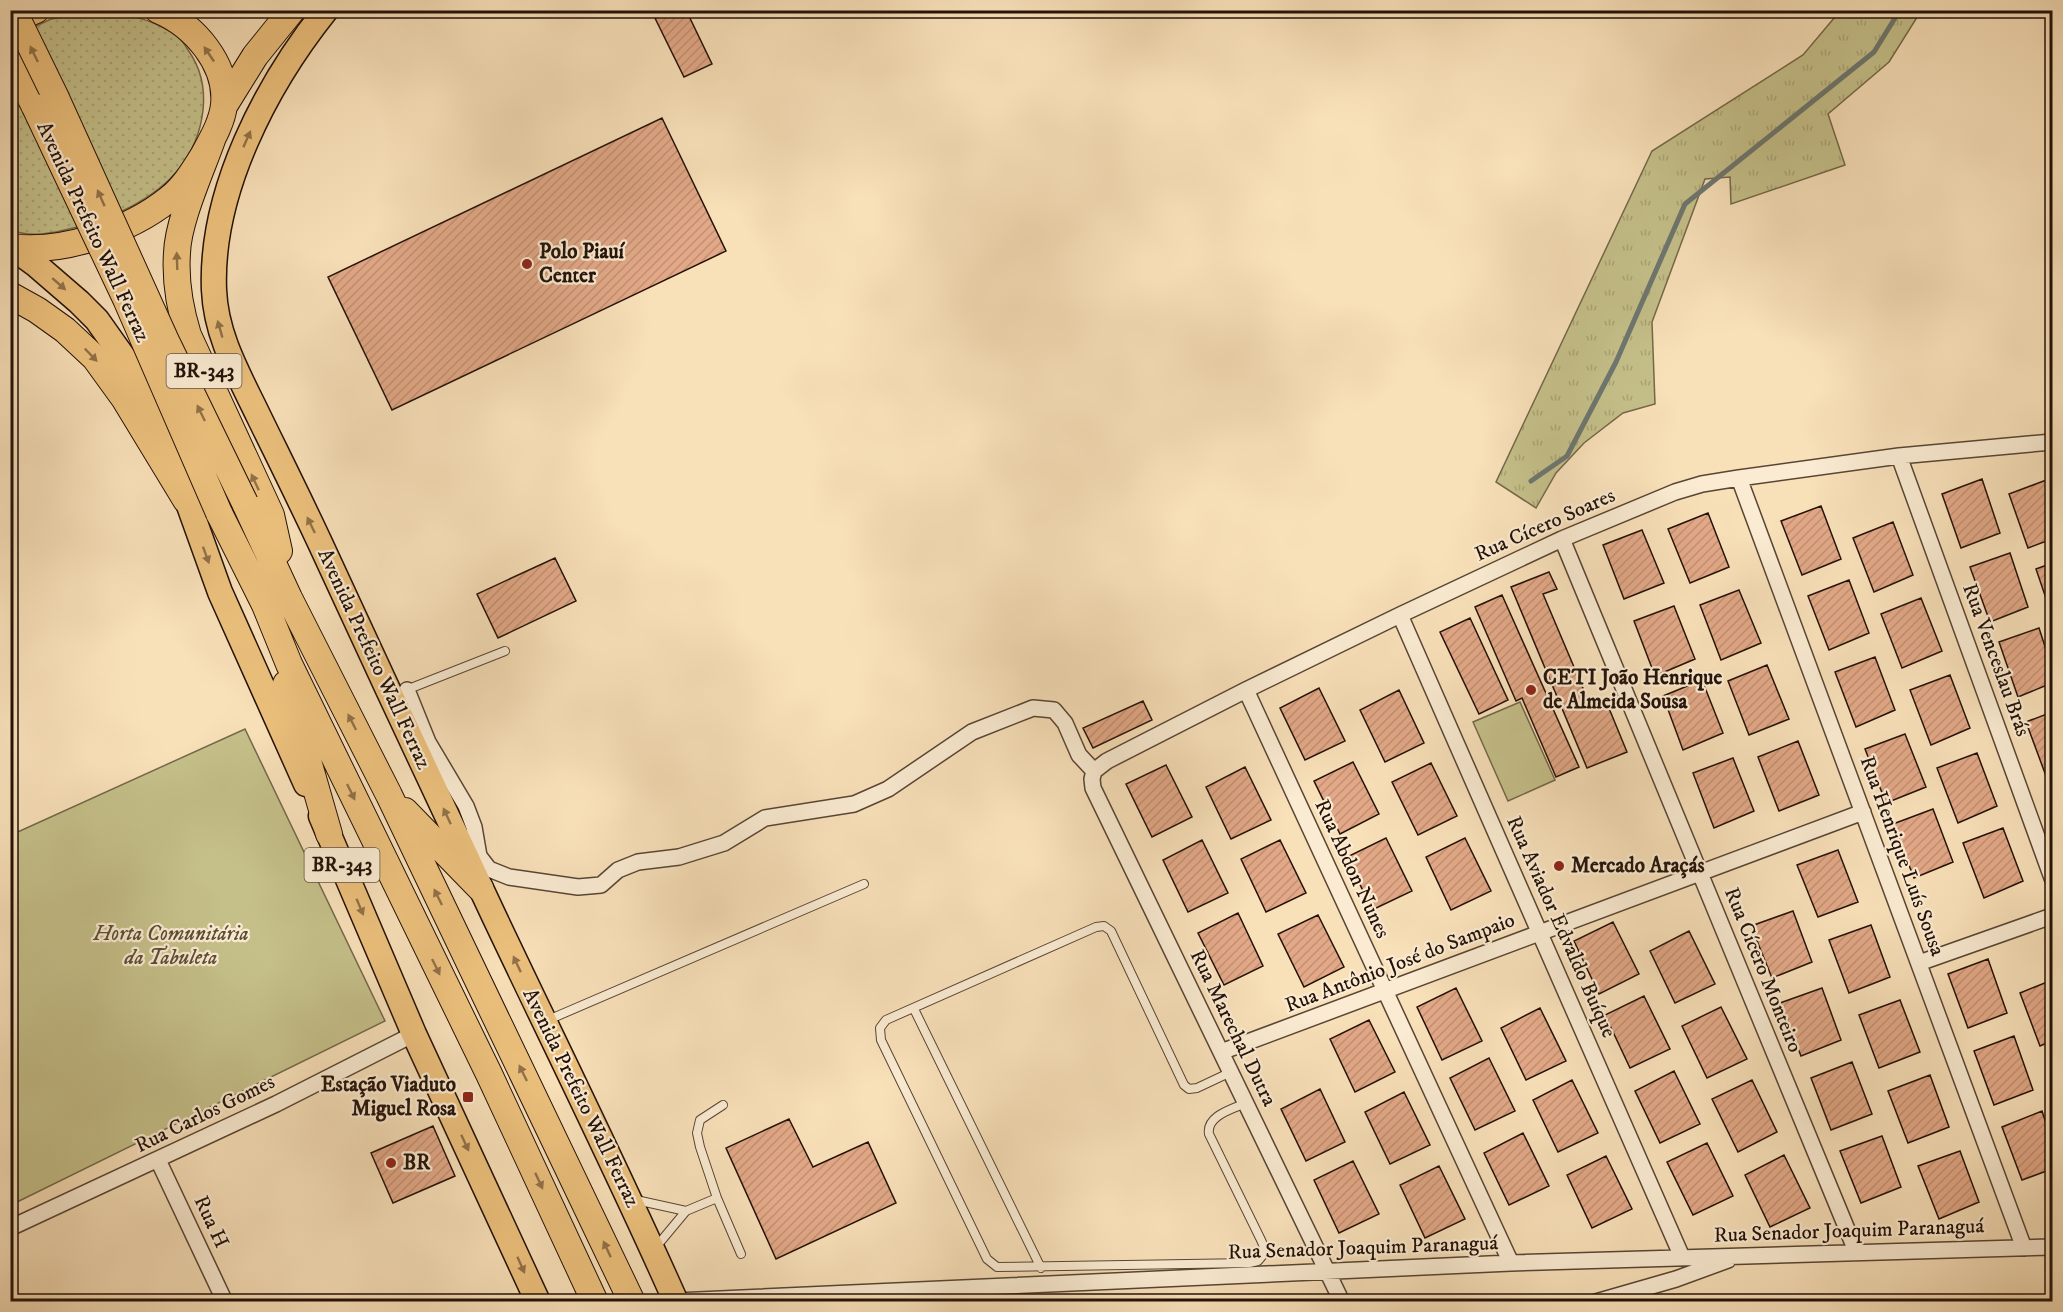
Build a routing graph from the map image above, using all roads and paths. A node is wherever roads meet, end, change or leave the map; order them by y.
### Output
1 (13, 10) edge
2 (36, 10) edge
3 (158, 10) edge
4 (292, 10) edge
5 (326, 10) edge
6 (10, 21) edge
7 (10, 57) edge
8 (45, 103) junction
9 (224, 106) junction
10 (213, 138) junction
11 (12, 248) edge
12 (10, 295) edge
13 (2052, 442) edge
14 (1899, 456) junction
15 (1739, 478) junction
16 (186, 500) junction
17 (1562, 539) junction
18 (289, 598) junction
19 (265, 605) junction
20 (1401, 615) junction
21 (505, 651) dead end
22 (1246, 690) junction
23 (399, 693) junction
24 (1094, 771) junction
25 (389, 795) junction
26 (1863, 812) junction
27 (329, 834) junction
28 (473, 858) junction
29 (1700, 873) junction
30 (2052, 878) edge
31 (864, 884) dead end
32 (480, 888) junction
33 (2052, 916) edge
34 (1540, 933) junction
35 (1919, 963) junction
36 (1385, 991) junction
37 (914, 1009) junction
38 (544, 1022) junction
39 (414, 1034) junction
40 (1221, 1052) junction
41 (1231, 1072) junction
42 (1246, 1103) junction
43 (723, 1105) dead end
44 (158, 1160) junction
45 (628, 1198) junction
46 (717, 1198) junction
47 (686, 1210) junction
48 (10, 1228) edge
49 (2052, 1247) edge
50 (2024, 1248) junction
51 (654, 1251) junction
52 (1856, 1251) junction
53 (741, 1254) dead end
54 (1742, 1255) junction
55 (1682, 1257) junction
56 (1511, 1263) junction
57 (1041, 1268) junction
58 (1327, 1270) junction
59 (676, 1301) edge
60 (225, 1302) edge
61 (538, 1302) edge
62 (595, 1302) edge
63 (632, 1302) edge
64 (1342, 1302) edge
65 (1596, 1302) edge

8 -> 1 highway, bridge
2 - 6 highway
9 -> 3 highway, BR-343
4 - 9 highway, BR-343
23 -> 5 main road, Avenida Prefeito Wall Ferraz
7 - 8 highway
18 -> 8 highway, Avenida Prefeito Wall Ferraz, bridge
8 - 19 highway, Avenida Prefeito Wall Ferraz, bridge
9 - 10 highway, BR-343
10 - 11 highway, BR-343
18 -> 10 highway, BR-343
11 -> 16 main road, Avenida Prefeito Wall Ferraz / BR-343
12 -> 16 highway
13 - 14 street, Rua Cícero Soares
14 - 15 street, Rua Cícero Soares
14 - 30 street, Rua Venceslau Brás
15 - 17 street, Rua Cícero Soares
15 - 26 street, Rua Henrique Luís Sousa
16 -> 27 main road, Avenida Prefeito Wall Ferraz / BR-343
17 - 20 street, Rua Cícero Soares
17 - 29 street, Rua Cícero Monteiro
25 -> 18 highway, Avenida Prefeito Wall Ferraz / BR-343
19 - 27 highway
19 -> 62 highway, Avenida Prefeito Wall Ferraz
20 - 22 street, Rua Cícero Soares
20 - 34 street, Rua Aviador Edvaldo Buíque
21 - 23 lane
22 - 24 street, Rua Cícero Soares
22 - 36 street, Rua Abdon Nunes
23 - 28 main road, Avenida Prefeito Wall Ferraz
24 - 28 street
24 - 40 street, Rua Marechal Dutra
25 - 32 highway
63 -> 25 highway, Avenida Prefeito Wall Ferraz / BR-343
26 - 29 street, Rua Antônio José do Sampaio
26 - 35 street, Rua Henrique Luís Sousa
27 -> 39 main road, Avenida Prefeito Wall Ferraz / BR-343
28 - 32 main road, Avenida Prefeito Wall Ferraz
29 - 34 street, Rua Antônio José do Sampaio
29 - 52 street, Rua Cícero Monteiro
31 - 38 lane
38 -> 32 main road, Avenida Prefeito Wall Ferraz
33 - 35 street
34 - 36 street, Rua Antônio José do Sampaio
34 - 55 street, Rua Aviador Edvaldo Buíque
35 - 50 street, Rua Henrique Luís Sousa
36 - 40 street, Rua Antônio José do Sampaio
36 - 56 street, Rua Abdon Nunes
37 - 41 lane
37 - 57 lane
37 - 57 lane
38 - 45 main road, Avenida Prefeito Wall Ferraz
39 - 44 street, Rua Carlos Gomes
39 -> 61 main road, Avenida Prefeito Wall Ferraz / BR-343
40 - 41 street, Rua Marechal Dutra
41 - 42 street, Rua Marechal Dutra
42 - 57 lane
42 - 58 street, Rua Marechal Dutra
43 - 46 lane
44 - 48 street, Rua Carlos Gomes
44 - 60 street, Rua H
45 - 47 lane
45 - 51 main road, Avenida Prefeito Wall Ferraz
46 - 47 lane
46 - 53 lane
47 - 51 lane
49 - 50 street, Rua Senador Joaquim Paranaguá
50 - 52 street, Rua Senador Joaquim Paranaguá
51 - 59 main road, Avenida Prefeito Wall Ferraz
52 - 54 street, Rua Senador Joaquim Paranaguá
54 - 55 street, Rua Senador Joaquim Paranaguá
54 - 65 street
55 - 56 street, Rua Senador Joaquim Paranaguá
56 - 58 street, Rua Senador Joaquim Paranaguá
58 - 59 street, Rua Senador Joaquim Paranaguá
58 - 64 street, Rua Marechal Dutra

